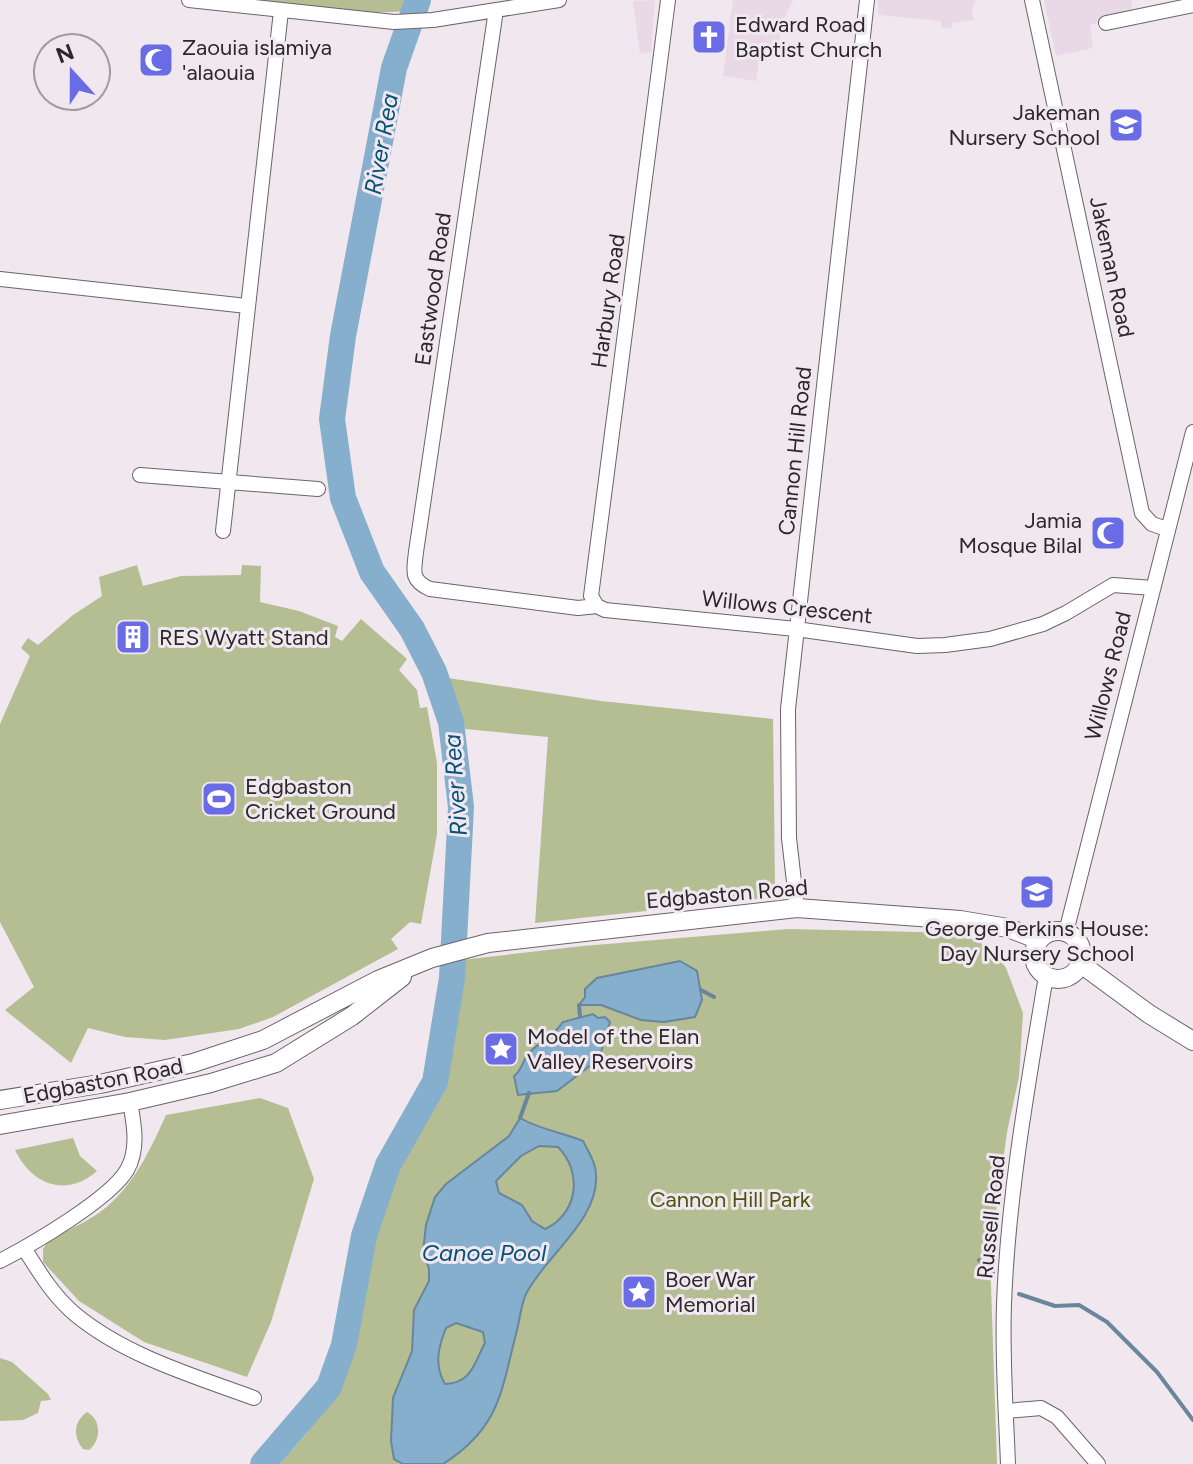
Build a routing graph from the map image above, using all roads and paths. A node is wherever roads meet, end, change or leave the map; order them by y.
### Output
1 (189, 0) edge
2 (559, 0) edge
3 (668, 0) edge
4 (867, 0) edge
5 (1032, 0) edge
6 (1193, 5) edge
7 (1146, 7) edge
8 (496, 10) junction
9 (281, 11) junction
10 (1106, 23) dead end
11 (0, 279) edge
12 (247, 306) junction
13 (1193, 432) edge
14 (140, 475) dead end
15 (228, 481) junction
16 (318, 489) dead end
17 (1167, 529) junction
18 (223, 531) dead end
19 (414, 574) joint
20 (1153, 588) junction
21 (597, 606) junction
22 (796, 629) junction
23 (797, 908) junction
24 (1066, 932) junction
25 (1039, 940) junction
26 (426, 961) junction
27 (1081, 964) junction
28 (1046, 976) junction
29 (263, 1040) junction
30 (1193, 1041) edge
31 (276, 1063) junction
32 (124, 1079) junction
33 (0, 1100) edge
34 (130, 1102) junction
35 (0, 1125) edge
36 (24, 1248) junction
37 (0, 1261) edge
38 (254, 1398) dead end
39 (1006, 1411) junction
40 (1008, 1464) edge
41 (1098, 1464) edge

1 - 9 street
2 - 8 street
3 - 21 street, Harbury Road
4 - 22 street, Cannon Hill Road
5 - 17 street, Jakeman Road
6 - 7 street
7 - 10 street
8 - 9 street
8 - 19 street, Eastwood Road
9 - 12 street
11 - 12 street
12 - 15 street
13 - 17 street, Willows Road
14 - 15 street
15 - 16 street
15 - 18 street
17 - 20 street, Willows Road
19 - 21 street, Willows Crescent
20 - 22 street, Willows Crescent
20 - 24 street, Willows Road
21 - 22 street, Willows Crescent
22 - 23 street, Cannon Hill Road
23 - 25 main road, Edgbaston Road
23 - 26 main road, Edgbaston Road
24 - 25 main road
24 - 27 main road
25 - 28 main road
26 - 29 main road, Edgbaston Road
26 - 31 main road, Edgbaston Road
27 - 28 main road
27 - 30 main road
28 - 39 street, Russell Road
29 - 31 main road
29 - 32 main road, Edgbaston Road
31 - 34 main road, Edgbaston Road
32 - 33 main road, Edgbaston Road
32 - 34 main road
34 - 35 main road, Edgbaston Road
34 - 36 street
36 - 37 street
36 - 38 street
39 - 40 street, Russell Road
39 - 41 street

